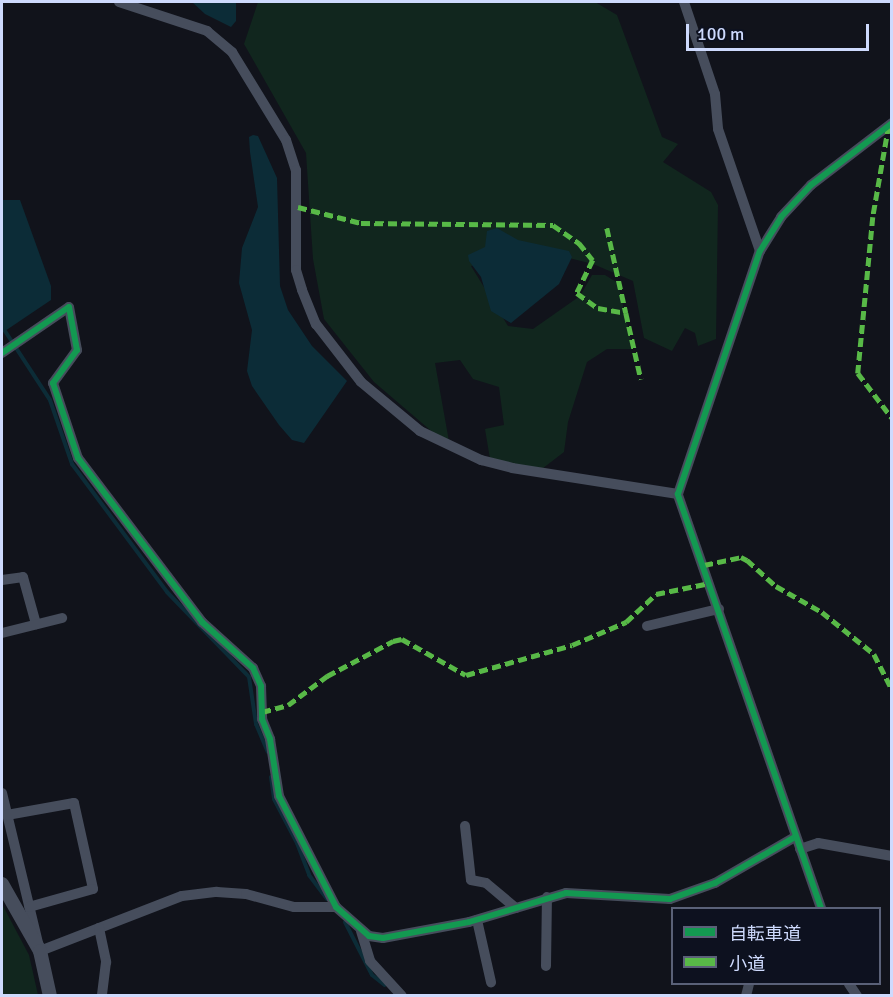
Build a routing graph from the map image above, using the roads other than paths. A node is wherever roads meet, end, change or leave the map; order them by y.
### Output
1 (118, 2) edge
2 (684, 2) edge
3 (891, 123) edge
4 (760, 251) junction
5 (2, 353) edge
6 (678, 494) junction
7 (2, 580) edge
8 (719, 609) junction
9 (62, 618) dead end
10 (36, 624) junction
11 (647, 626) dead end
12 (2, 633) edge
13 (2, 793) edge
14 (7, 815) junction
15 (465, 826) dead end
16 (795, 837) junction
17 (800, 849) junction
18 (891, 856) edge
19 (2, 884) edge
20 (547, 897) junction
21 (336, 906) junction
22 (29, 907) junction
23 (820, 907) edge
24 (516, 908) junction
25 (477, 920) junction
26 (99, 928) junction
27 (361, 931) junction
28 (40, 951) junction
29 (546, 966) dead end
30 (491, 982) dead end
31 (50, 996) edge
32 (102, 996) edge
33 (402, 996) edge

1 - 6 street
2 - 4 street
3 - 4 street
4 - 6 street
5 - 21 street
6 - 8 street
7 - 10 street
8 - 11 street
8 - 16 street
9 - 10 street
10 - 12 street
13 - 14 street
14 - 22 street
14 - 22 street
15 - 24 street
16 - 17 street
16 - 20 street
17 - 18 street
17 - 23 street
19 - 28 street
20 - 24 street
20 - 29 street
21 - 26 street
21 - 27 street
22 - 28 street
24 - 25 street
25 - 27 street
25 - 30 street
26 - 28 street
26 - 32 street
27 - 33 street
28 - 31 street

